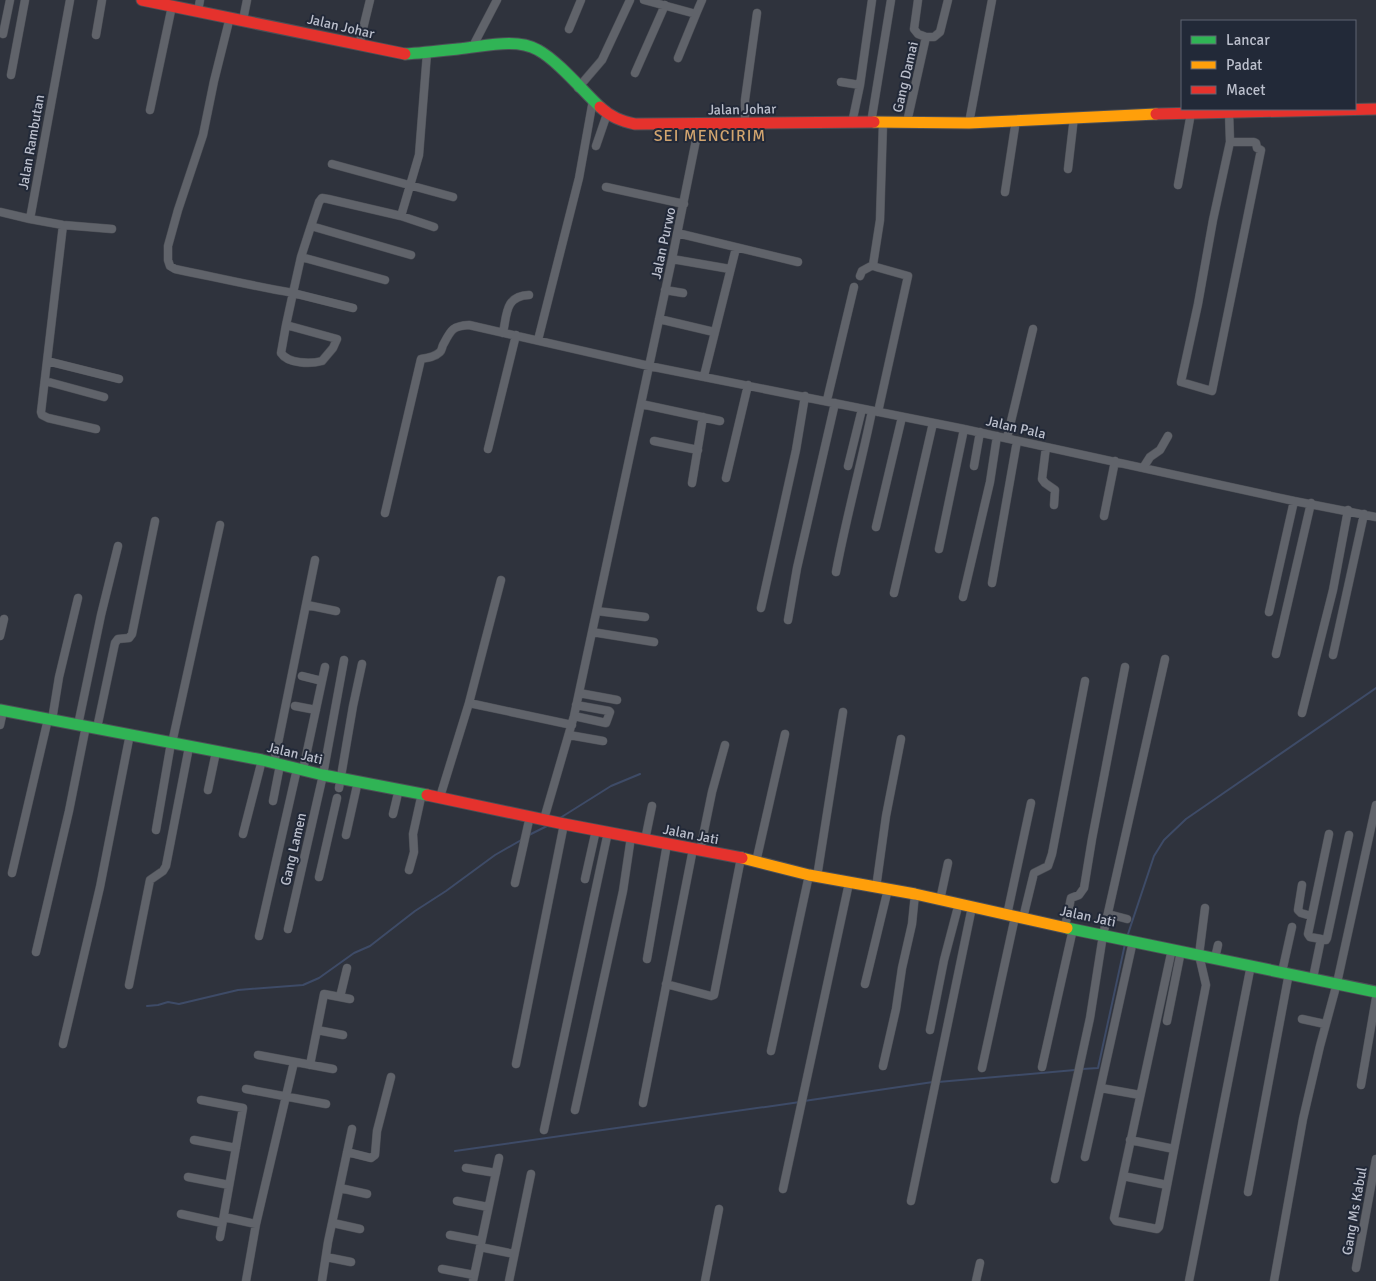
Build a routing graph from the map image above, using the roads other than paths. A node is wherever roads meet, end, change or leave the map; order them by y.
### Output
1 (10, 0) edge
2 (25, 0) edge
3 (70, 0) edge
4 (102, 0) edge
5 (142, 0) edge
6 (247, 0) edge
7 (370, 0) edge
8 (497, 0) edge
9 (581, 0) edge
10 (630, 0) edge
11 (644, 0) edge
12 (702, 0) edge
13 (872, 0) edge
14 (891, 0) edge
15 (918, 0) edge
16 (948, 0) edge
17 (992, 0) edge
18 (199, 5) edge
19 (665, 5) junction
20 (172, 6) junction
21 (757, 13) dead end
22 (696, 14) junction
23 (230, 17) junction
24 (243, 20) junction
25 (569, 29) dead end
26 (3, 34) dead end
27 (96, 35) dead end
28 (926, 37) junction
29 (359, 45) junction
30 (472, 46) junction
31 (427, 53) junction
32 (678, 58) dead end
33 (635, 73) dead end
34 (11, 75) dead end
35 (841, 82) dead end
36 (860, 85) junction
37 (578, 88) junction
38 (593, 100) junction
39 (1356, 109) edge
40 (1376, 109) edge
41 (150, 110) dead end
42 (1246, 110) edge
43 (1229, 112) junction
44 (1192, 113) junction
45 (607, 114) junction
46 (1074, 117) junction
47 (1016, 120) junction
48 (907, 122) junction
49 (852, 123) junction
50 (871, 123) junction
51 (883, 123) junction
52 (969, 123) junction
53 (745, 124) junction
54 (698, 125) junction
55 (1230, 142) junction
56 (596, 146) dead end
57 (332, 164) dead end
58 (1068, 169) dead end
59 (1178, 185) dead end
60 (411, 187) junction
61 (606, 187) dead end
62 (1005, 192) dead end
63 (453, 197) dead end
64 (684, 204) junction
65 (0, 212) edge
66 (401, 216) junction
67 (30, 219) junction
68 (63, 225) junction
69 (311, 226) junction
70 (434, 226) dead end
71 (112, 229) dead end
72 (677, 233) junction
73 (736, 248) junction
74 (412, 255) dead end
75 (301, 257) junction
76 (672, 259) junction
77 (798, 262) dead end
78 (873, 265) junction
79 (730, 269) junction
80 (860, 276) dead end
81 (385, 280) dead end
82 (854, 287) dead end
83 (666, 290) junction
84 (293, 293) junction
85 (683, 293) dead end
86 (529, 295) dead end
87 (353, 308) dead end
88 (659, 319) junction
89 (286, 325) junction
90 (1033, 329) dead end
91 (714, 332) junction
92 (503, 333) junction
93 (516, 335) junction
94 (538, 340) junction
95 (47, 361) junction
96 (649, 366) junction
97 (704, 376) junction
98 (119, 379) dead end
99 (44, 381) junction
100 (748, 385) junction
101 (805, 396) junction
102 (104, 397) dead end
103 (831, 401) junction
104 (641, 404) junction
105 (862, 409) junction
106 (875, 411) junction
107 (902, 417) junction
108 (704, 418) junction
109 (720, 421) dead end
110 (932, 423) junction
111 (96, 428) dead end
112 (964, 429) junction
113 (980, 432) junction
114 (996, 436) junction
115 (1168, 436) dead end
116 (1007, 438) junction
117 (654, 441) dead end
118 (1017, 441) junction
119 (1046, 447) junction
120 (488, 449) dead end
121 (698, 450) junction
122 (1115, 461) junction
123 (848, 466) dead end
124 (974, 466) dead end
125 (1143, 468) junction
126 (726, 478) dead end
127 (692, 483) dead end
128 (1294, 501) junction
129 (1311, 503) junction
130 (1054, 505) dead end
131 (1348, 510) junction
132 (385, 513) dead end
133 (1364, 514) junction
134 (1104, 516) dead end
135 (1376, 516) edge
136 (155, 521) dead end
137 (220, 526) dead end
138 (876, 527) dead end
139 (118, 546) dead end
140 (939, 549) dead end
141 (316, 560) dead end
142 (836, 572) dead end
143 (501, 580) dead end
144 (992, 583) dead end
145 (894, 593) dead end
146 (963, 597) dead end
147 (78, 598) dead end
148 (306, 605) junction
149 (761, 608) dead end
150 (597, 610) junction
151 (336, 611) dead end
152 (1269, 612) dead end
153 (645, 617) dead end
154 (4, 619) dead end
155 (788, 620) dead end
156 (592, 632) junction
157 (0, 636) edge
158 (654, 642) dead end
159 (1276, 654) dead end
160 (1333, 655) dead end
161 (1164, 659) dead end
162 (344, 660) dead end
163 (362, 664) dead end
164 (325, 667) dead end
165 (1125, 667) dead end
166 (302, 676) dead end
167 (322, 681) junction
168 (1085, 681) dead end
169 (579, 693) junction
170 (617, 700) dead end
171 (469, 703) junction
172 (576, 705) junction
173 (295, 706) dead end
174 (2, 710) edge
175 (316, 710) junction
176 (843, 712) dead end
177 (1302, 713) dead end
178 (574, 716) junction
179 (50, 720) junction
180 (0, 725) edge
181 (572, 725) junction
182 (87, 726) junction
183 (130, 734) junction
184 (784, 734) dead end
185 (569, 735) junction
186 (901, 739) dead end
187 (603, 741) dead end
188 (172, 743) junction
189 (724, 745) dead end
190 (189, 747) junction
191 (216, 752) junction
192 (272, 763) junction
193 (300, 769) junction
194 (322, 775) junction
195 (358, 781) junction
196 (340, 783) junction
197 (398, 789) junction
198 (208, 790) dead end
199 (422, 793) junction
200 (440, 797) junction
201 (337, 798) dead end
202 (274, 801) dead end
203 (1031, 802) dead end
204 (1376, 805) edge
205 (652, 806) dead end
206 (393, 814) dead end
207 (529, 821) junction
208 (554, 822) junction
209 (156, 830) dead end
210 (596, 830) junction
211 (608, 832) junction
212 (243, 834) dead end
213 (1329, 834) dead end
214 (346, 835) dead end
215 (1349, 835) dead end
216 (631, 837) junction
217 (646, 840) junction
218 (667, 844) junction
219 (696, 850) junction
220 (741, 858) junction
221 (756, 862) junction
222 (948, 863) dead end
223 (409, 870) dead end
224 (12, 873) dead end
225 (813, 876) junction
226 (319, 877) dead end
227 (585, 878) dead end
228 (515, 883) dead end
229 (849, 883) junction
230 (1302, 884) dead end
231 (882, 889) junction
232 (915, 894) junction
233 (940, 900) junction
234 (959, 903) junction
235 (972, 907) junction
236 (1205, 908) dead end
237 (1108, 914) junction
238 (1015, 916) junction
239 (1311, 916) junction
240 (1127, 919) dead end
241 (1069, 928) junction
242 (1292, 928) dead end
243 (288, 929) dead end
244 (1103, 935) junction
245 (259, 936) dead end
246 (1132, 940) junction
247 (1322, 940) junction
248 (1218, 945) dead end
249 (1176, 950) junction
250 (36, 952) dead end
251 (1199, 955) junction
252 (1215, 958) junction
253 (647, 959) dead end
254 (1251, 965) junction
255 (347, 968) dead end
256 (1286, 973) junction
257 (1313, 978) junction
258 (1337, 983) junction
259 (666, 984) junction
260 (865, 984) dead end
261 (129, 985) dead end
262 (1376, 992) edge
263 (340, 997) junction
264 (1376, 998) edge
265 (350, 999) dead end
266 (1302, 1019) dead end
267 (1167, 1021) dead end
268 (1325, 1024) junction
269 (317, 1030) junction
270 (930, 1030) dead end
271 (343, 1035) dead end
272 (63, 1044) dead end
273 (772, 1051) dead end
274 (258, 1055) dead end
275 (294, 1062) junction
276 (516, 1064) dead end
277 (310, 1065) junction
278 (883, 1066) dead end
279 (1042, 1067) dead end
280 (982, 1068) dead end
281 (332, 1069) dead end
282 (390, 1077) dead end
283 (1361, 1085) dead end
284 (1101, 1088) junction
285 (246, 1089) dead end
286 (1140, 1095) junction
287 (286, 1096) junction
288 (201, 1100) dead end
289 (643, 1102) dead end
290 (326, 1104) dead end
291 (575, 1110) dead end
292 (352, 1129) dead end
293 (544, 1130) dead end
294 (194, 1140) dead end
295 (1130, 1140) junction
296 (236, 1148) junction
297 (1174, 1149) junction
298 (347, 1152) junction
299 (1085, 1157) dead end
300 (499, 1158) dead end
301 (1376, 1159) edge
302 (466, 1168) dead end
303 (496, 1173) junction
304 (531, 1174) dead end
305 (1123, 1176) junction
306 (188, 1177) dead end
307 (1055, 1179) dead end
308 (1167, 1185) junction
309 (229, 1186) junction
310 (340, 1188) junction
311 (783, 1189) dead end
312 (1248, 1192) dead end
313 (367, 1194) dead end
314 (458, 1201) dead end
315 (910, 1201) dead end
316 (488, 1207) junction
317 (718, 1209) dead end
318 (181, 1214) dead end
319 (223, 1220) junction
320 (332, 1223) junction
321 (256, 1224) junction
322 (360, 1229) dead end
323 (450, 1235) dead end
324 (220, 1238) dead end
325 (480, 1244) junction
326 (514, 1254) junction
327 (326, 1257) junction
328 (351, 1262) dead end
329 (980, 1263) dead end
330 (1356, 1268) dead end
331 (442, 1269) dead end
332 (473, 1278) edge
333 (246, 1281) edge
334 (322, 1281) edge
335 (509, 1281) edge
336 (705, 1281) edge
337 (976, 1281) edge
338 (1189, 1281) edge
339 (1274, 1281) edge

1 - 26 street
2 - 34 street
3 - 67 street, Jalan Rambutan
4 - 27 street
5 - 20 street, Jalan Johar
6 - 24 street
7 - 29 street
8 - 30 street
9 - 25 street
10 - 37 street
11 - 19 street
12 - 22 street
13 - 36 street
14 - 50 street
15 - 28 street, Gang Damai
16 - 28 street, Gang Damai
17 - 52 street
18 - 20 street, Jalan Johar
18 - 23 street, Jalan Johar
19 - 22 street
19 - 33 street
20 - 41 street
21 - 53 street
22 - 32 street
23 - 24 street, Jalan Johar
23 - 84 street
24 - 29 street, Jalan Johar
28 - 48 street, Gang Damai
29 - 31 street, Jalan Johar
30 - 31 street, Jalan Johar
30 - 37 street, Jalan Johar
31 - 60 street
35 - 36 street
36 - 49 street
37 - 38 street, Jalan Johar
38 - 45 street, Jalan Johar
38 - 94 street
39 - 40 street, Jalan Johar
42 - 43 street, Jalan Johar
43 - 44 street, Jalan Johar
43 - 55 street
44 - 46 street, Jalan Johar
44 - 59 street
45 - 54 street, Jalan Johar
45 - 56 street
46 - 47 street, Jalan Johar
46 - 58 street
47 - 52 street, Jalan Johar
47 - 62 street
48 - 51 street, Jalan Johar
48 - 52 street, Jalan Johar
49 - 50 street, Jalan Johar
49 - 53 street, Jalan Johar
50 - 51 street, Jalan Johar
51 - 78 street
53 - 54 street, Jalan Johar
54 - 64 street, Jalan Purwo
55 - 55 street
57 - 60 street
60 - 63 street
60 - 66 street
61 - 64 street
64 - 72 street, Jalan Purwo
65 - 67 street
66 - 69 street
66 - 70 street
67 - 68 street
68 - 71 street
68 - 95 street
69 - 74 street
69 - 75 street
72 - 73 street
72 - 76 street, Jalan Purwo
73 - 77 street
73 - 79 street
75 - 81 street
75 - 84 street
76 - 79 street
76 - 83 street, Jalan Purwo
78 - 80 street
78 - 106 street
79 - 91 street
82 - 103 street
83 - 85 street
83 - 88 street, Jalan Purwo
84 - 87 street
84 - 89 street
86 - 92 street
88 - 91 street
88 - 96 street, Jalan Purwo
89 - 89 street
90 - 116 street
91 - 97 street
92 - 93 street, Jalan Pala
92 - 132 street, Jalan Pala
93 - 94 street, Jalan Pala
93 - 120 street
94 - 96 street, Jalan Pala
95 - 98 street
95 - 99 street
96 - 97 street, Jalan Pala
96 - 104 street, Jalan Purwo
97 - 100 street, Jalan Pala
99 - 102 street
99 - 111 street
100 - 101 street, Jalan Pala
100 - 126 street
101 - 103 street, Jalan Pala
101 - 149 street
103 - 105 street, Jalan Pala
103 - 155 street
104 - 108 street
104 - 150 street, Jalan Purwo
105 - 106 street, Jalan Pala
105 - 123 street
106 - 107 street, Jalan Pala
106 - 142 street
107 - 110 street, Jalan Pala
107 - 138 street
108 - 109 street
108 - 121 street
110 - 112 street, Jalan Pala
110 - 145 street
112 - 113 street, Jalan Pala
112 - 140 street
113 - 114 street, Jalan Pala
113 - 124 street
114 - 116 street, Jalan Pala
114 - 146 street
115 - 125 street
116 - 118 street, Jalan Pala
117 - 121 street
118 - 119 street, Jalan Pala
118 - 144 street
119 - 122 street, Jalan Pala
119 - 130 street
121 - 127 street
122 - 125 street, Jalan Pala
122 - 134 street
125 - 128 street, Jalan Pala
128 - 129 street, Jalan Pala
128 - 152 street
129 - 131 street, Jalan Pala
129 - 159 street
131 - 133 street, Jalan Pala
131 - 177 street
133 - 135 street, Jalan Pala
133 - 160 street
136 - 182 street
137 - 188 street
139 - 182 street
141 - 148 street
143 - 171 street
147 - 179 street
148 - 151 street
148 - 192 street
150 - 153 street
150 - 156 street, Jalan Purwo
154 - 157 street
156 - 158 street
156 - 169 street, Jalan Purwo
161 - 237 street
162 - 194 street, Gang Lamen
163 - 196 street
164 - 167 street
165 - 241 street
166 - 167 street
167 - 175 street
168 - 238 street
169 - 170 street
169 - 172 street, Jalan Purwo
171 - 181 street
171 - 200 street
172 - 178 street, Jalan Purwo
172 - 178 street
173 - 175 street
174 - 179 street, Jalan Jati
174 - 180 street
175 - 193 street
176 - 225 street
178 - 181 street, Jalan Purwo
179 - 182 street, Jalan Jati
179 - 224 street
181 - 185 street, Jalan Purwo
182 - 183 street, Jalan Jati
182 - 250 street
183 - 188 street, Jalan Jati
183 - 272 street
184 - 221 street
185 - 187 street
185 - 208 street, Jalan Purwo
186 - 231 street
188 - 190 street, Jalan Jati
188 - 209 street
189 - 219 street
190 - 191 street, Jalan Jati
190 - 261 street
191 - 192 street, Jalan Jati
191 - 198 street
192 - 193 street, Jalan Jati
192 - 202 street
192 - 212 street
193 - 194 street, Jalan Jati
193 - 245 street
194 - 196 street, Jalan Jati
194 - 243 street, Gang Lamen
195 - 196 street, Jalan Jati
195 - 197 street, Jalan Jati
195 - 214 street
197 - 199 street, Jalan Jati
197 - 206 street
199 - 200 street, Jalan Jati
199 - 223 street
200 - 207 street, Jalan Jati
201 - 226 street
203 - 238 street
204 - 258 street
205 - 217 street
207 - 208 street, Jalan Jati
207 - 228 street
208 - 210 street, Jalan Jati
208 - 276 street, Jalan Purwo
210 - 211 street, Jalan Jati
210 - 227 street
211 - 216 street, Jalan Jati
211 - 293 street
213 - 239 street
215 - 247 street
216 - 217 street, Jalan Jati
216 - 291 street
217 - 218 street, Jalan Jati
218 - 219 street, Jalan Jati
218 - 253 street
219 - 220 street, Jalan Jati
219 - 259 street
220 - 221 street, Jalan Jati
220 - 259 street
221 - 225 street, Jalan Jati
222 - 233 street
225 - 229 street, Jalan Jati
225 - 273 street
229 - 231 street, Jalan Jati
229 - 311 street
230 - 239 street
231 - 232 street, Jalan Jati
231 - 260 street
232 - 233 street, Jalan Jati
232 - 278 street
233 - 234 street, Jalan Jati
234 - 235 street, Jalan Jati
234 - 270 street
235 - 238 street, Jalan Jati
235 - 315 street
236 - 251 street
237 - 240 street
237 - 244 street
238 - 241 street, Jalan Jati
238 - 280 street
239 - 247 street
241 - 244 street, Jalan Jati
241 - 279 street
242 - 256 street
244 - 246 street, Jalan Jati
244 - 307 street
246 - 249 street, Jalan Jati
246 - 284 street
247 - 257 street
248 - 252 street
249 - 251 street, Jalan Jati
249 - 267 street
249 - 286 street
251 - 252 street, Jalan Jati
251 - 297 street
252 - 254 street, Jalan Jati
254 - 256 street, Jalan Jati
254 - 338 street
255 - 263 street
256 - 257 street, Jalan Jati
256 - 312 street
257 - 258 street, Jalan Jati
258 - 262 street, Jalan Jati
258 - 268 street
259 - 289 street
263 - 265 street
263 - 269 street
264 - 283 street
266 - 268 street
268 - 339 street
269 - 271 street
269 - 277 street
274 - 275 street
275 - 277 street
275 - 287 street
277 - 281 street
282 - 298 street
284 - 286 street
284 - 299 street
285 - 287 street
286 - 295 street
287 - 290 street
287 - 321 street
288 - 296 street
292 - 298 street
294 - 296 street
295 - 297 street
295 - 305 street
296 - 309 street
297 - 308 street
298 - 310 street
300 - 303 street
301 - 330 street, Gang Ms Kabul
302 - 303 street
303 - 316 street
304 - 326 street
305 - 308 street
305 - 308 street
306 - 309 street
309 - 319 street
310 - 313 street
310 - 320 street
314 - 316 street
316 - 325 street
317 - 336 street
318 - 319 street
319 - 321 street
319 - 324 street
320 - 322 street
320 - 327 street
321 - 333 street
323 - 325 street
325 - 326 street
325 - 332 street
326 - 335 street
327 - 328 street
327 - 334 street
329 - 337 street
331 - 332 street

